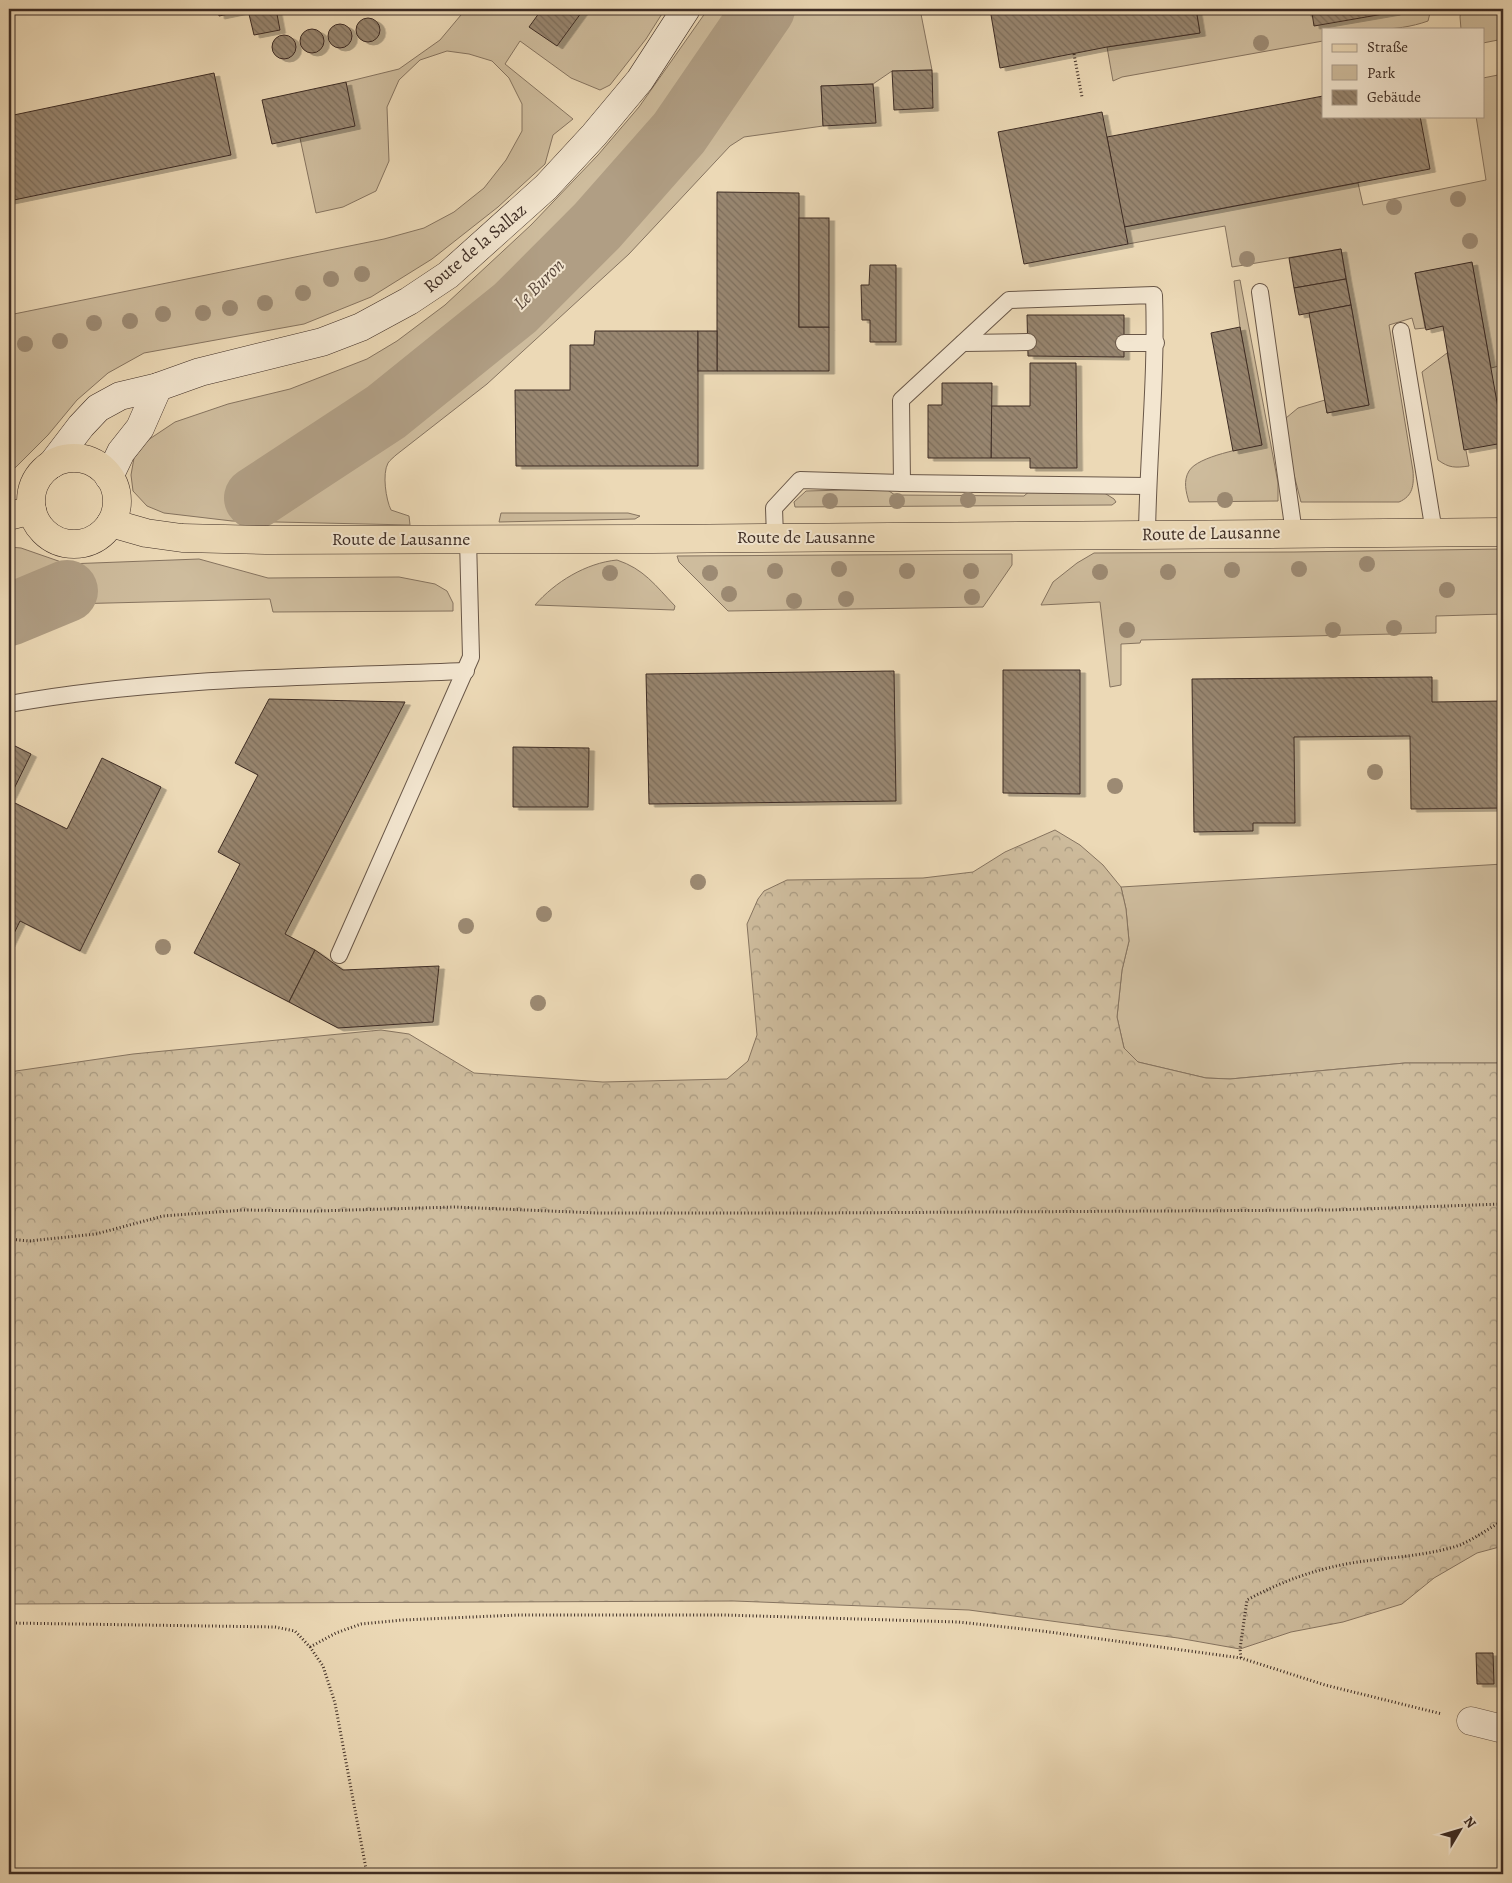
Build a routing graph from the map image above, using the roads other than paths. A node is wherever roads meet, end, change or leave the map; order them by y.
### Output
1 (686, 9) edge
2 (1260, 292) dead end
3 (1401, 331) dead end
4 (1028, 342) dead end
5 (964, 343) junction
6 (1124, 343) dead end
7 (1156, 343) junction
8 (158, 387) junction
9 (52, 464) junction
10 (109, 476) junction
11 (902, 483) junction
12 (1148, 486) junction
13 (20, 513) edge
14 (111, 523) junction
15 (1434, 532) junction
16 (1503, 532) edge
17 (1294, 533) junction
18 (1147, 534) junction
19 (775, 537) junction
20 (468, 539) junction
21 (466, 671) junction
22 (9, 704) edge
23 (339, 954) dead end
24 (1471, 1721) road end
25 (1503, 1729) edge

1 - 8 main road, Route de la Sallaz
2 - 17 lane
3 - 15 lane
4 - 5 lane
5 - 7 lane
5 - 11 lane
6 - 7 lane
7 - 12 lane
8 - 9 main road, Route de la Sallaz
8 - 10 main road
9 - 10 main road
9 - 13 main road
10 - 14 main road
11 - 12 lane
11 - 19 lane
12 - 18 lane
13 - 14 main road
14 - 20 main road, Route de Lausanne
15 - 16 main road, Route de Lausanne
15 - 17 main road, Route de Lausanne
17 - 18 main road, Route de Lausanne
18 - 19 main road, Route de Lausanne
19 - 20 main road, Route de Lausanne
20 - 21 lane
21 - 22 lane
21 - 23 lane
24 - 25 main road

